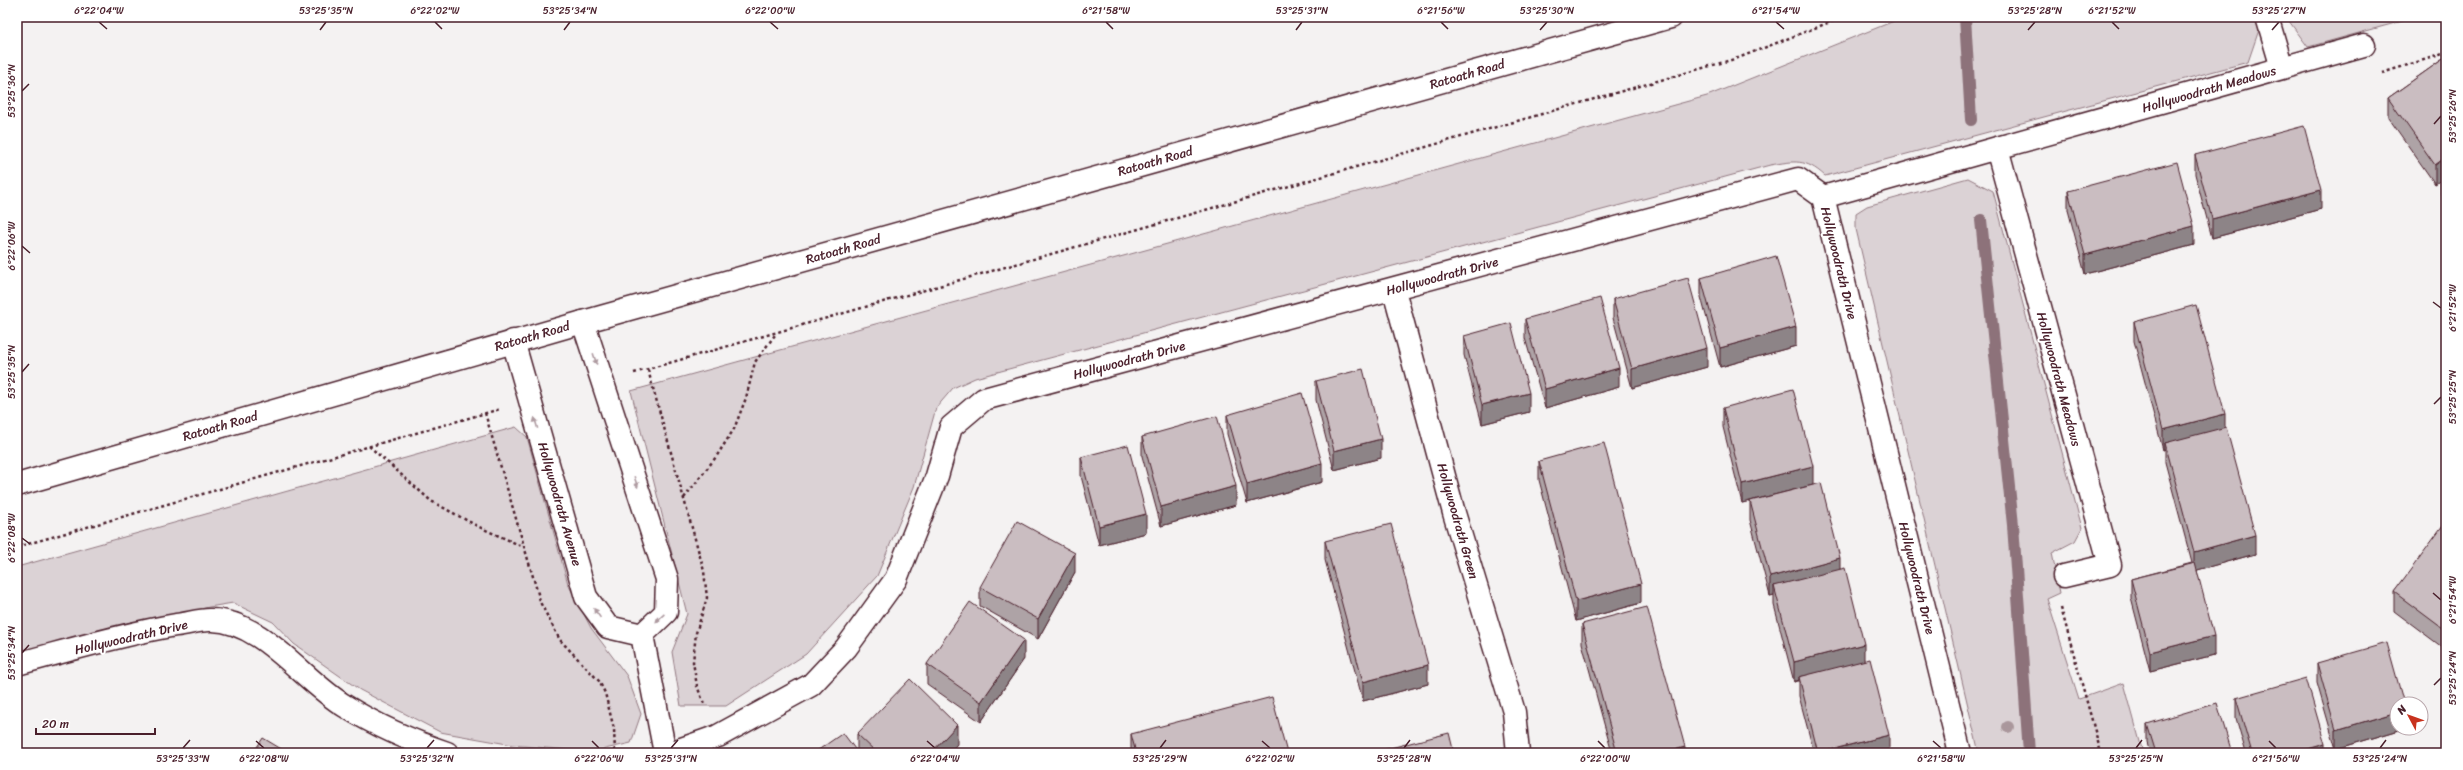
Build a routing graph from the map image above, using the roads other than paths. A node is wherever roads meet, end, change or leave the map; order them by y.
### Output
1 (1671, 17) edge
2 (2267, 17) edge
3 (2364, 45) dead end
4 (2282, 68) junction
5 (1997, 148) junction
6 (1823, 197) junction
7 (1394, 290) junction
8 (583, 322) junction
9 (513, 342) junction
10 (17, 485) edge
11 (2064, 576) road end
12 (642, 635) junction
13 (17, 664) edge
14 (447, 753) edge
15 (666, 753) edge
16 (670, 753) edge
17 (1518, 753) edge
18 (1960, 753) edge

1 - 8 street, Ratoath Road
2 - 4 street, Hollywoodrath Meadows
3 - 4 street, Hollywoodrath Meadows
4 - 5 street, Hollywoodrath Meadows
5 - 6 street, Hollywoodrath Meadows
5 - 11 street, Hollywoodrath Meadows
6 - 7 street, Hollywoodrath Drive
6 - 18 street, Hollywoodrath Drive
7 - 16 street, Hollywoodrath Drive
7 - 17 street, Hollywoodrath Green
8 - 9 street, Ratoath Road
8 -> 12 street
9 - 10 street, Ratoath Road
12 -> 9 street, Hollywoodrath Avenue
12 - 15 street
13 - 14 street, Hollywoodrath Drive

